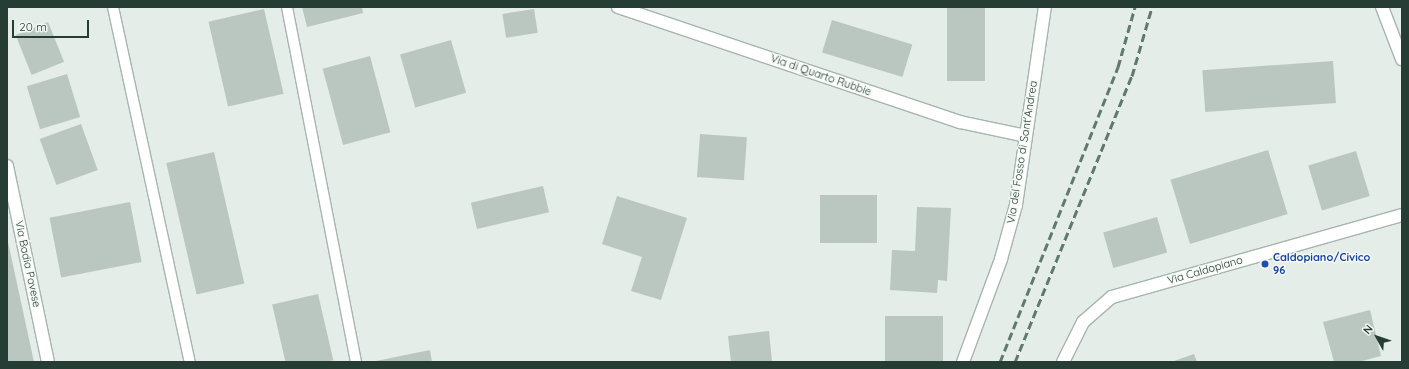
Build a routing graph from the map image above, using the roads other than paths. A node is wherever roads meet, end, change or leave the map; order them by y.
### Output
1 (113, 7) edge
2 (287, 7) edge
3 (618, 7) edge
4 (1045, 7) edge
5 (1382, 7) edge
6 (1402, 59) edge
7 (1026, 136) junction
8 (7, 166) edge
9 (1402, 215) edge
10 (48, 362) edge
11 (190, 362) edge
12 (356, 362) edge
13 (963, 362) edge
14 (1063, 362) edge

1 - 11 lane
2 - 12 lane
3 - 7 street, Via di Quarto Rubbie
4 - 7 street, Via del Fosso di Sant'Andrea
5 - 6 street
7 - 13 street, Via del Fosso di Sant'Andrea
8 - 10 street, Via Badia Pavese
9 - 14 street, Via Caldopiano

